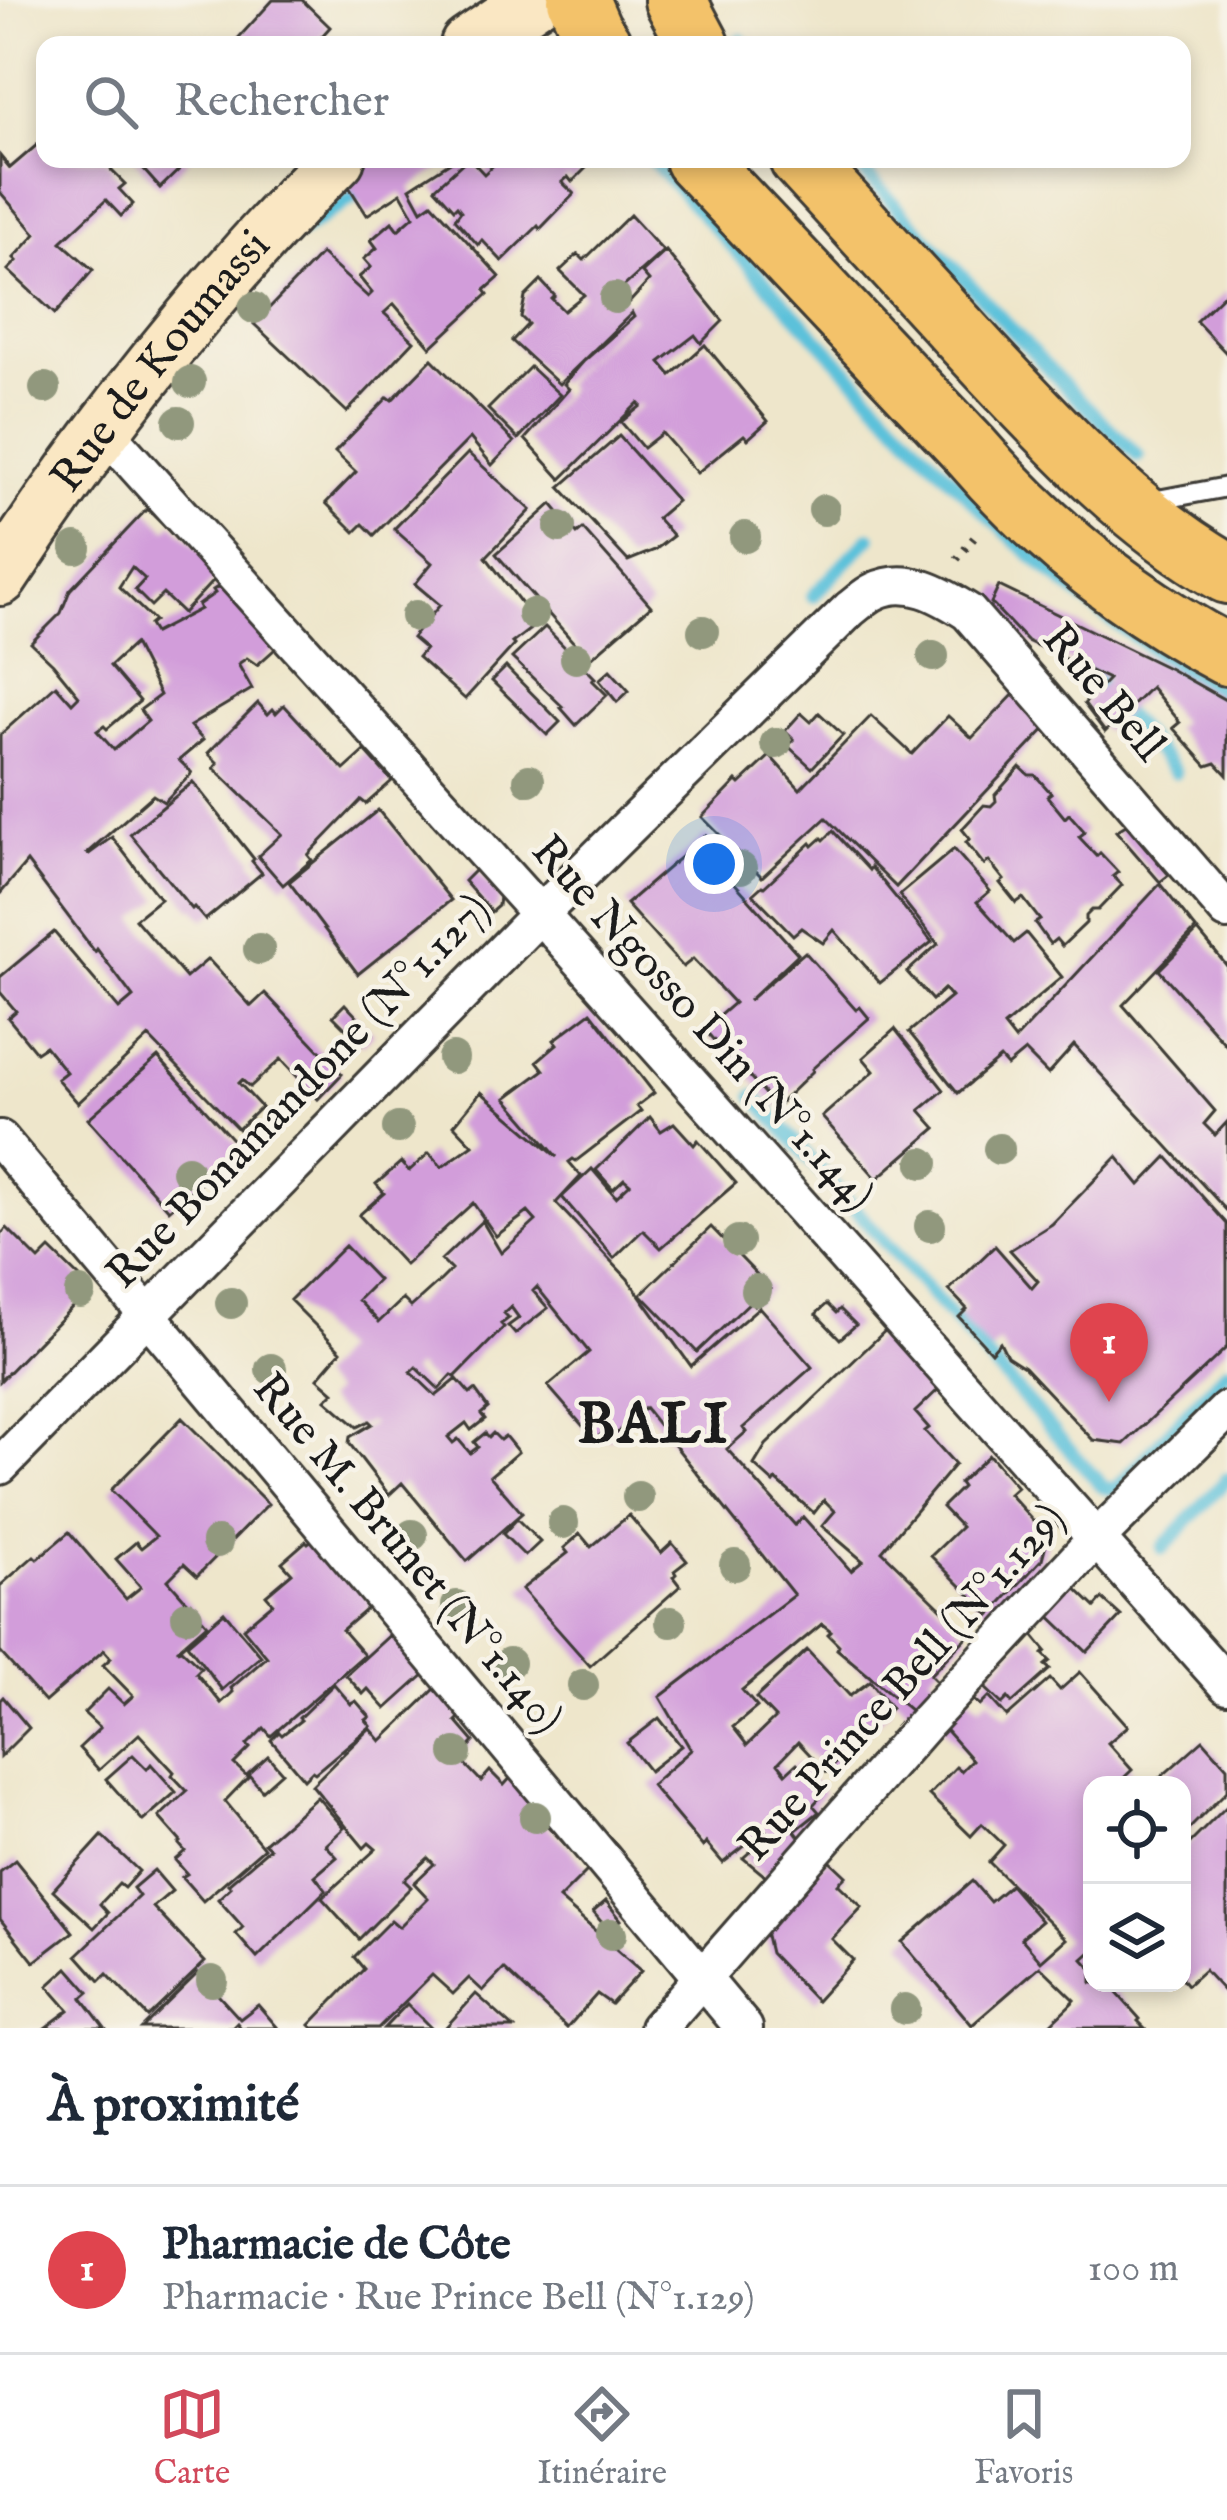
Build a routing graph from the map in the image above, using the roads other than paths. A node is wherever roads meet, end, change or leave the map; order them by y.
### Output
1 (534, 0) edge
2 (578, 0) edge
3 (675, 0) edge
4 (481, 36) edge
5 (595, 36) edge
6 (694, 36) edge
7 (329, 168) edge
8 (704, 168) edge
9 (808, 168) edge
10 (103, 429) junction
11 (1227, 487) edge
12 (1131, 506) junction
13 (1227, 573) edge
14 (0, 578) edge
15 (877, 589) joint
16 (1227, 655) edge
17 (1227, 911) edge
18 (540, 914) junction
19 (0, 1139) edge
20 (147, 1317) junction
21 (1227, 1410) edge
22 (0, 1466) edge
23 (1096, 1538) junction
24 (1227, 1685) edge
25 (702, 1980) junction
26 (658, 2028) edge
27 (744, 2028) edge

1 - 4 main road
2 - 5 main road
3 - 6 main road
7 - 10 main road, Rue de Koumassi
8 - 16 main road
9 - 12 main road
10 - 14 main road, Rue de Koumassi
10 - 18 street, Rue Ngosso Din (N°1.144)
11 - 12 lane
12 - 13 main road
15 - 17 street, Rue Bell
15 - 18 street, Rue Bonamandone (N°1.127)
18 - 20 street, Rue Bonamandone (N°1.127)
18 - 23 street, Rue Ngosso Din (N°1.144)
19 - 20 street, Rue M. Brunet (N°1.140)
20 - 22 street, Rue Bonamandone (N°1.127)
20 - 25 street, Rue M. Brunet (N°1.140)
21 - 23 street, Rue Prince Bell (N°1.129)
23 - 24 street, Rue Ngosso Din (N°1.144)
23 - 25 street, Rue Prince Bell (N°1.129)
25 - 26 street, Rue Prince Bell (N°1.129)
25 - 27 street, Rue M. Brunet (N°1.140)

